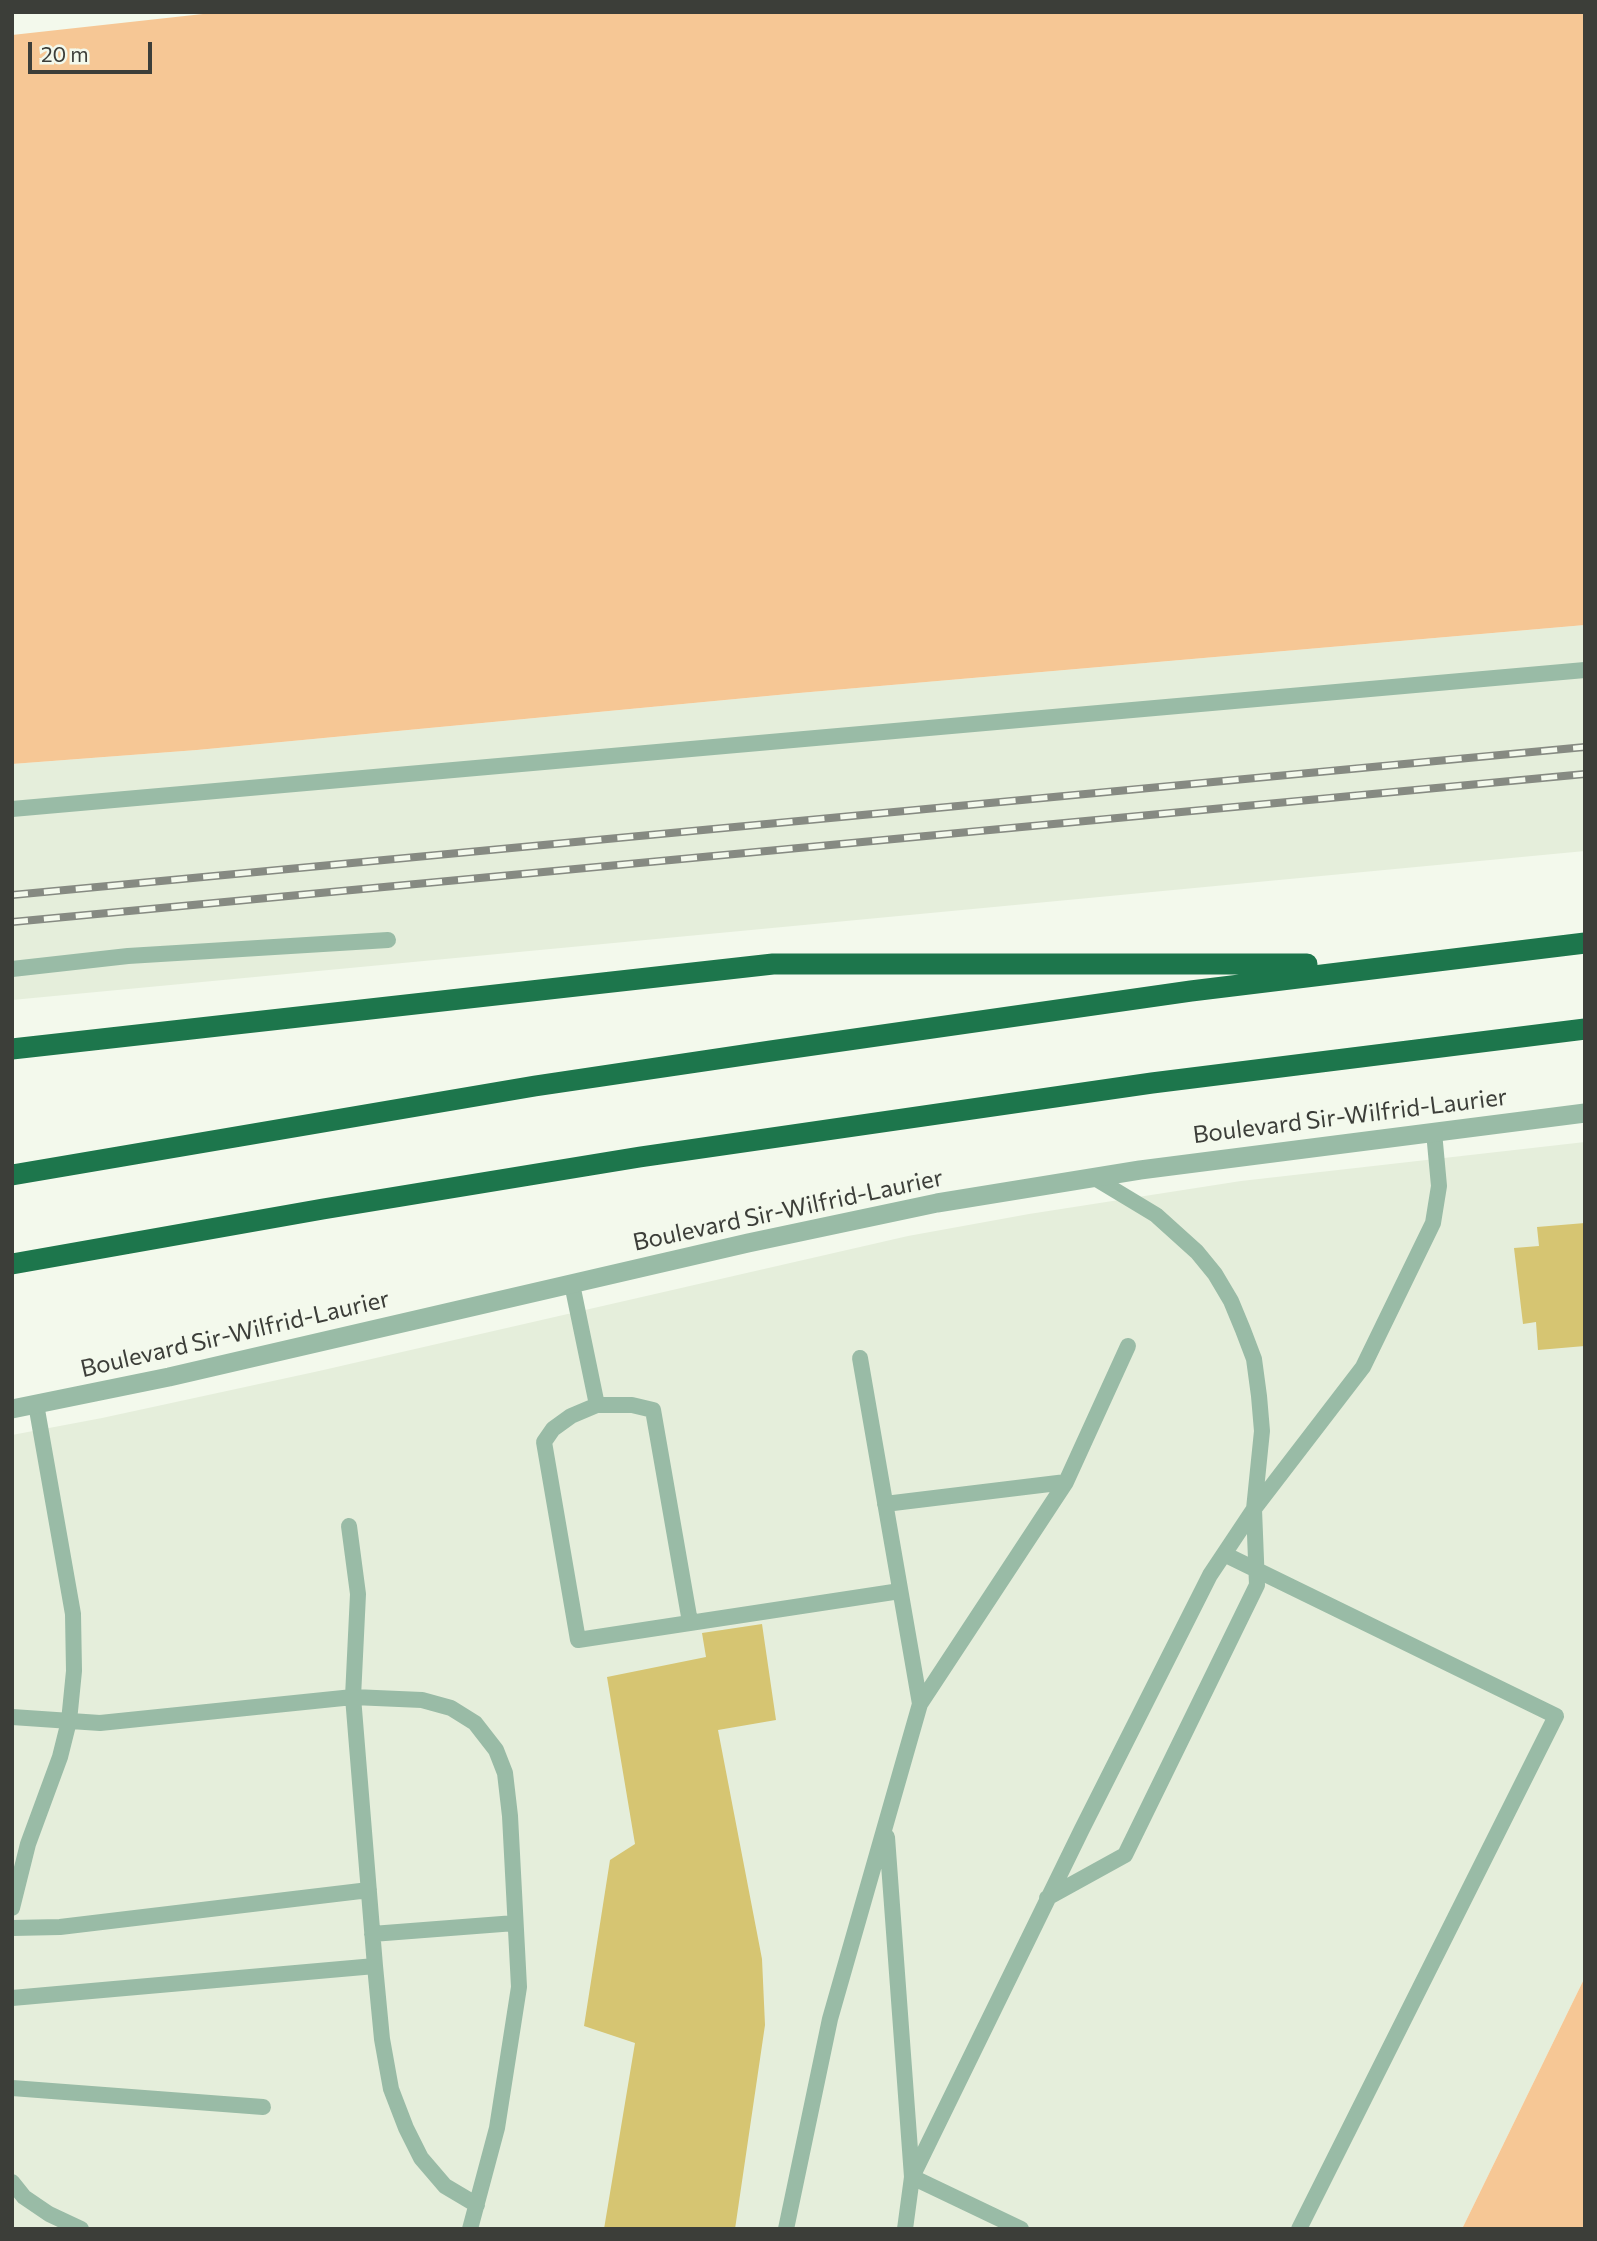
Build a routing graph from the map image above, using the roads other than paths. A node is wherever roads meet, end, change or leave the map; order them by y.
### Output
1 (1585, 670) edge
2 (12, 809) edge
3 (388, 940) dead end
4 (1585, 943) edge
5 (1396, 964) junction
6 (12, 969) edge
7 (1585, 1029) edge
8 (12, 1049) edge
9 (1585, 1113) edge
10 (1434, 1132) junction
11 (12, 1175) edge
12 (1093, 1177) junction
13 (12, 1264) edge
14 (572, 1284) junction
15 (1128, 1346) dead end
16 (859, 1358) dead end
17 (36, 1404) junction
18 (597, 1405) junction
19 (12, 1409) edge
20 (1066, 1482) junction
21 (885, 1504) junction
22 (1254, 1509) junction
23 (349, 1526) dead end
24 (1224, 1554) junction
25 (1257, 1570) junction
26 (900, 1591) junction
27 (691, 1622) junction
28 (354, 1697) junction
29 (920, 1704) junction
30 (12, 1717) edge
31 (69, 1721) junction
32 (886, 1824) junction
33 (369, 1889) junction
34 (1047, 1898) junction
35 (12, 1908) edge
36 (515, 1923) junction
37 (12, 1928) edge
38 (372, 1934) junction
39 (375, 1966) junction
40 (12, 1998) edge
41 (12, 2088) edge
42 (263, 2107) dead end
43 (912, 2177) junction
44 (12, 2182) edge
45 (477, 2205) junction
46 (62, 2225) edge
47 (81, 2229) edge
48 (470, 2229) edge
49 (786, 2229) edge
50 (905, 2229) edge
51 (1021, 2229) edge
52 (1298, 2229) edge

1 - 2 lane
3 - 6 lane
4 - 5 highway
5 - 8 highway
5 - 11 highway
7 - 13 highway
9 - 10 street, Boulevard Sir-Wilfrid-Laurier
10 - 12 street, Boulevard Sir-Wilfrid-Laurier
10 - 22 lane
12 - 14 street, Boulevard Sir-Wilfrid-Laurier
12 - 22 lane
14 - 17 street, Boulevard Sir-Wilfrid-Laurier
14 - 18 lane
15 - 20 lane
16 - 21 lane
17 - 19 street, Boulevard Sir-Wilfrid-Laurier
17 - 31 lane
18 - 27 lane
18 - 27 lane
20 - 21 lane
20 - 29 lane
21 - 26 lane
22 - 24 lane
22 - 25 lane
23 - 28 lane
24 - 25 lane
24 - 34 lane
25 - 34 lane
25 - 52 lane
26 - 27 lane
26 - 29 lane
28 - 31 lane
28 - 33 lane
28 - 36 lane
29 - 32 lane
30 - 31 lane
31 - 35 lane
32 - 43 lane
32 - 49 lane
33 - 37 lane
33 - 38 lane
34 - 43 lane
36 - 38 lane
36 - 45 lane
38 - 39 lane
39 - 40 lane
39 - 45 lane
41 - 42 lane
43 - 50 lane
43 - 51 lane
44 - 46 lane
45 - 48 lane
46 - 47 lane

